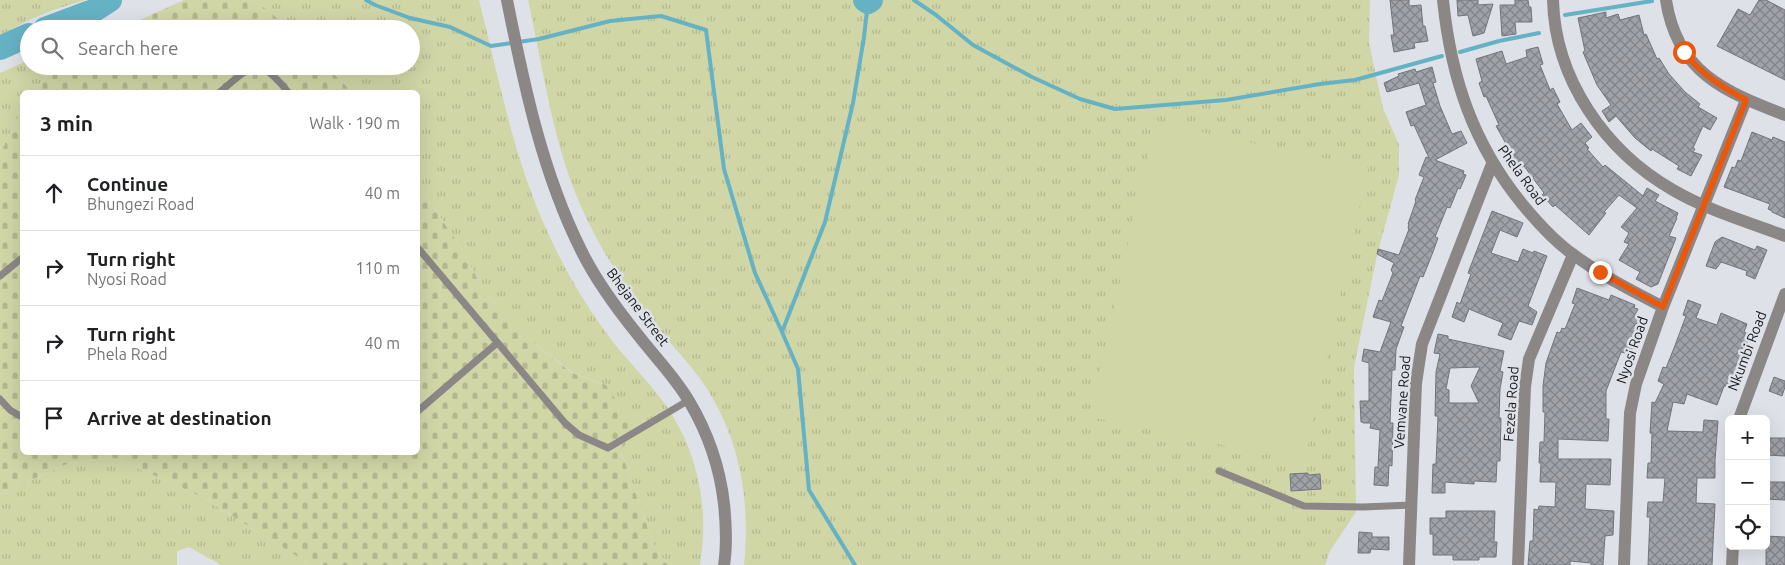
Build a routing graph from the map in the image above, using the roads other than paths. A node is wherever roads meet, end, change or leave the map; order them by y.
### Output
1 (507, 0) edge
2 (1443, 0) edge
3 (1553, 0) edge
4 (1666, 0) edge
5 (242, 75) edge
6 (273, 75) edge
7 (223, 90) edge
8 (286, 90) edge
9 (1746, 100) junction
10 (1785, 115) edge
11 (1492, 164) junction
12 (1704, 205) junction
13 (1785, 236) edge
14 (1573, 254) junction
15 (420, 257) edge
16 (20, 260) edge
17 (0, 276) edge
18 (1785, 294) edge
19 (1663, 307) junction
20 (497, 343) junction
21 (0, 399) edge
22 (689, 400) junction
23 (420, 409) edge
24 (1740, 415) edge
25 (20, 416) edge
26 (1219, 471) dead end
27 (1412, 506) junction
28 (1733, 550) edge
29 (724, 565) edge
30 (1409, 565) edge
31 (1518, 565) edge
32 (1624, 565) edge
33 (1732, 565) edge

1 - 22 street, Bhejane Street
2 - 11 street, Phela Road
3 - 12 street
4 - 9 street
5 - 7 lane
6 - 8 lane
9 - 10 street
9 - 12 street, Nyosi Road
11 - 14 street, Phela Road
11 - 27 street, Vemvane Road
12 - 13 street
12 - 19 street, Nyosi Road
14 - 19 street, Phela Road
14 - 31 street, Fezela Road
15 - 20 lane
16 - 17 lane
18 - 24 street, Nkumbi Road
19 - 32 street, Nyosi Road
20 - 22 lane
20 - 23 lane
21 - 25 lane
22 - 29 street, Bhejane Street
26 - 27 lane
27 - 30 street, Vemvane Road
28 - 33 street

